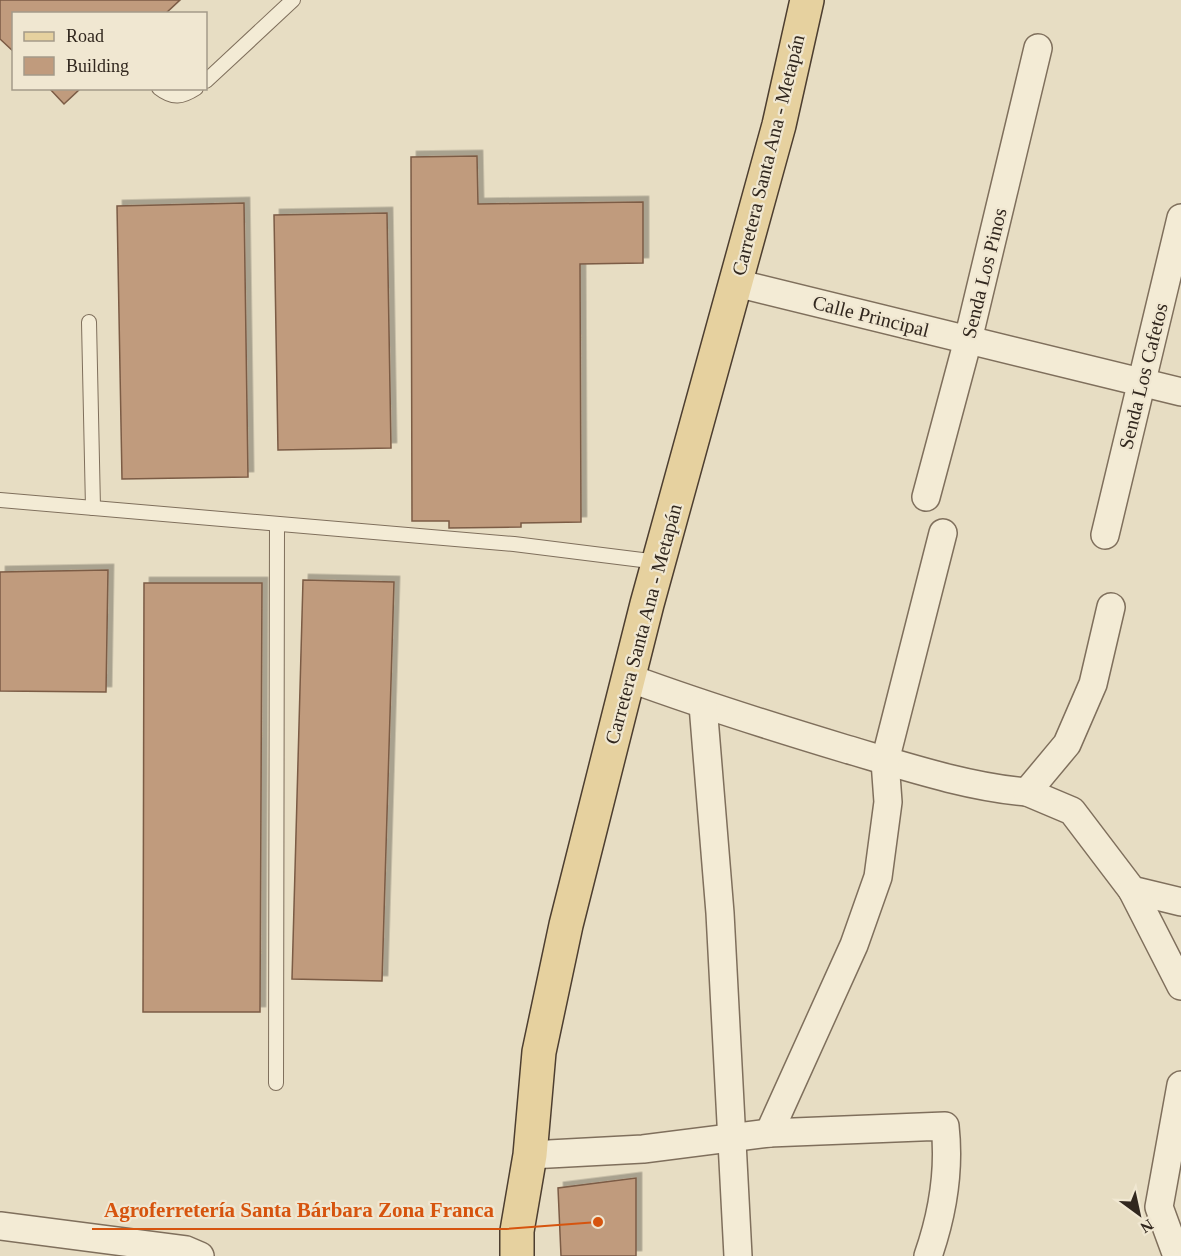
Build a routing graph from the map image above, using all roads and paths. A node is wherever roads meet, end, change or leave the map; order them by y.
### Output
1 (293, 0) edge
2 (807, 0) edge
3 (1038, 48) dead end
4 (207, 80) edge
5 (162, 90) edge
6 (192, 90) edge
7 (1181, 218) edge
8 (736, 283) junction
9 (89, 322) dead end
10 (968, 340) junction
11 (1141, 383) junction
12 (1181, 392) edge
13 (926, 497) dead end
14 (0, 500) edge
15 (93, 508) junction
16 (277, 524) junction
17 (943, 533) dead end
18 (1104, 535) dead end
19 (658, 562) junction
20 (1111, 607) dead end
21 (629, 678) junction
22 (703, 705) junction
23 (885, 761) junction
24 (1028, 792) junction
25 (1132, 890) junction
26 (1181, 902) edge
27 (1181, 987) edge
28 (276, 1083) dead end
29 (1181, 1085) edge
30 (769, 1133) junction
31 (731, 1139) junction
32 (530, 1155) junction
33 (0, 1226) edge
34 (187, 1254) edge
35 (517, 1256) edge
36 (738, 1256) edge
37 (928, 1256) edge
38 (1177, 1256) edge

1 - 4 lane
2 - 8 main road, Carretera Santa Ana - Metapán
3 - 10 street, Senda Los Pinos
5 - 6 lane
7 - 11 street, Senda Los Cafetos
8 - 10 street, Calle Principal
8 - 19 main road, Carretera Santa Ana - Metapán
9 - 15 lane
10 - 11 street, Calle Principal
10 - 13 street, Senda Los Pinos
11 - 12 street, Calle Principal
11 - 18 street, Senda Los Cafetos
14 - 15 lane
15 - 16 lane
16 - 19 lane
16 - 28 lane
17 - 23 street
19 - 21 main road, Carretera Santa Ana - Metapán
20 - 24 street
21 - 22 street
21 - 32 main road, Carretera Santa Ana - Metapán
22 - 23 street
22 - 31 street
23 - 24 street
23 - 30 street
24 - 25 street
25 - 26 street
25 - 27 street
29 - 38 street
30 - 31 street
30 - 37 street
31 - 32 street
31 - 36 street
32 - 35 main road, Carretera Santa Ana - Metapán
33 - 34 street

